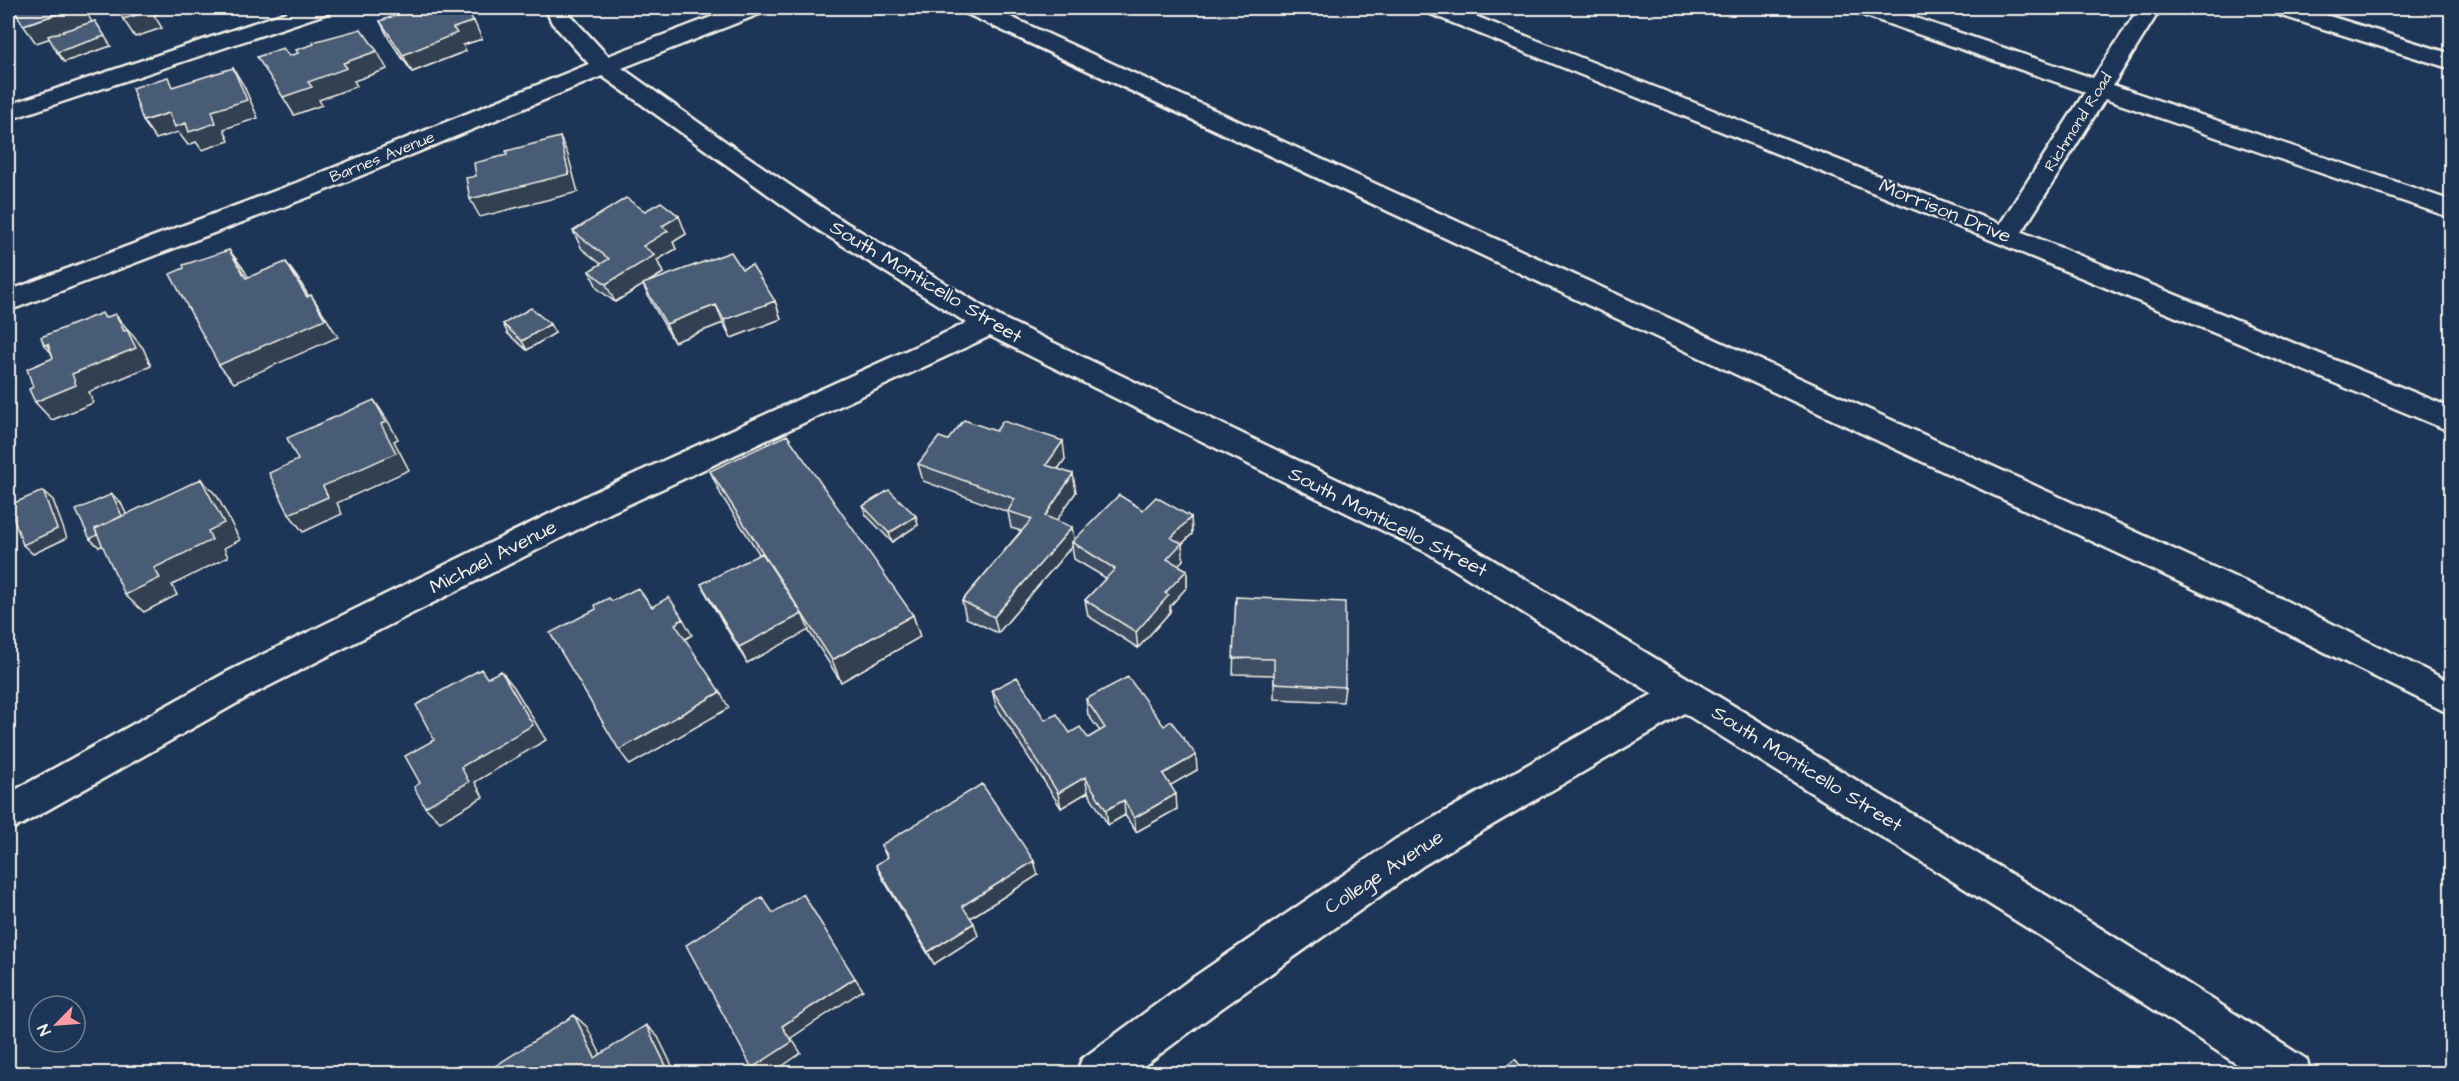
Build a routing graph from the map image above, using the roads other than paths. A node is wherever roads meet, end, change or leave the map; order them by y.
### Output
1 (320, 8) edge
2 (556, 8) edge
3 (754, 8) edge
4 (973, 8) edge
5 (1436, 8) edge
6 (1866, 8) edge
7 (2150, 8) edge
8 (2281, 8) edge
9 (2451, 62) edge
10 (604, 66) junction
11 (2099, 88) junction
12 (8, 113) edge
13 (2451, 210) edge
14 (2006, 236) junction
15 (8, 301) edge
16 (990, 324) junction
17 (2451, 421) edge
18 (1685, 694) junction
19 (2451, 700) edge
20 (8, 813) edge
21 (1097, 1074) edge
22 (2291, 1074) edge

1 - 12 street
2 - 10 street, South Monticello Street
3 - 10 street, Barnes Avenue
4 - 19 street
5 - 14 street, Morrison Drive
6 - 11 street
7 - 11 street, Richmond Road
8 - 9 street
10 - 15 street, Barnes Avenue
10 - 16 street, South Monticello Street
11 - 13 street
11 - 14 street, Richmond Road
14 - 17 street, Morrison Drive
16 - 18 street, South Monticello Street
16 - 20 street, Michael Avenue
18 - 21 street, College Avenue
18 - 22 street, South Monticello Street

